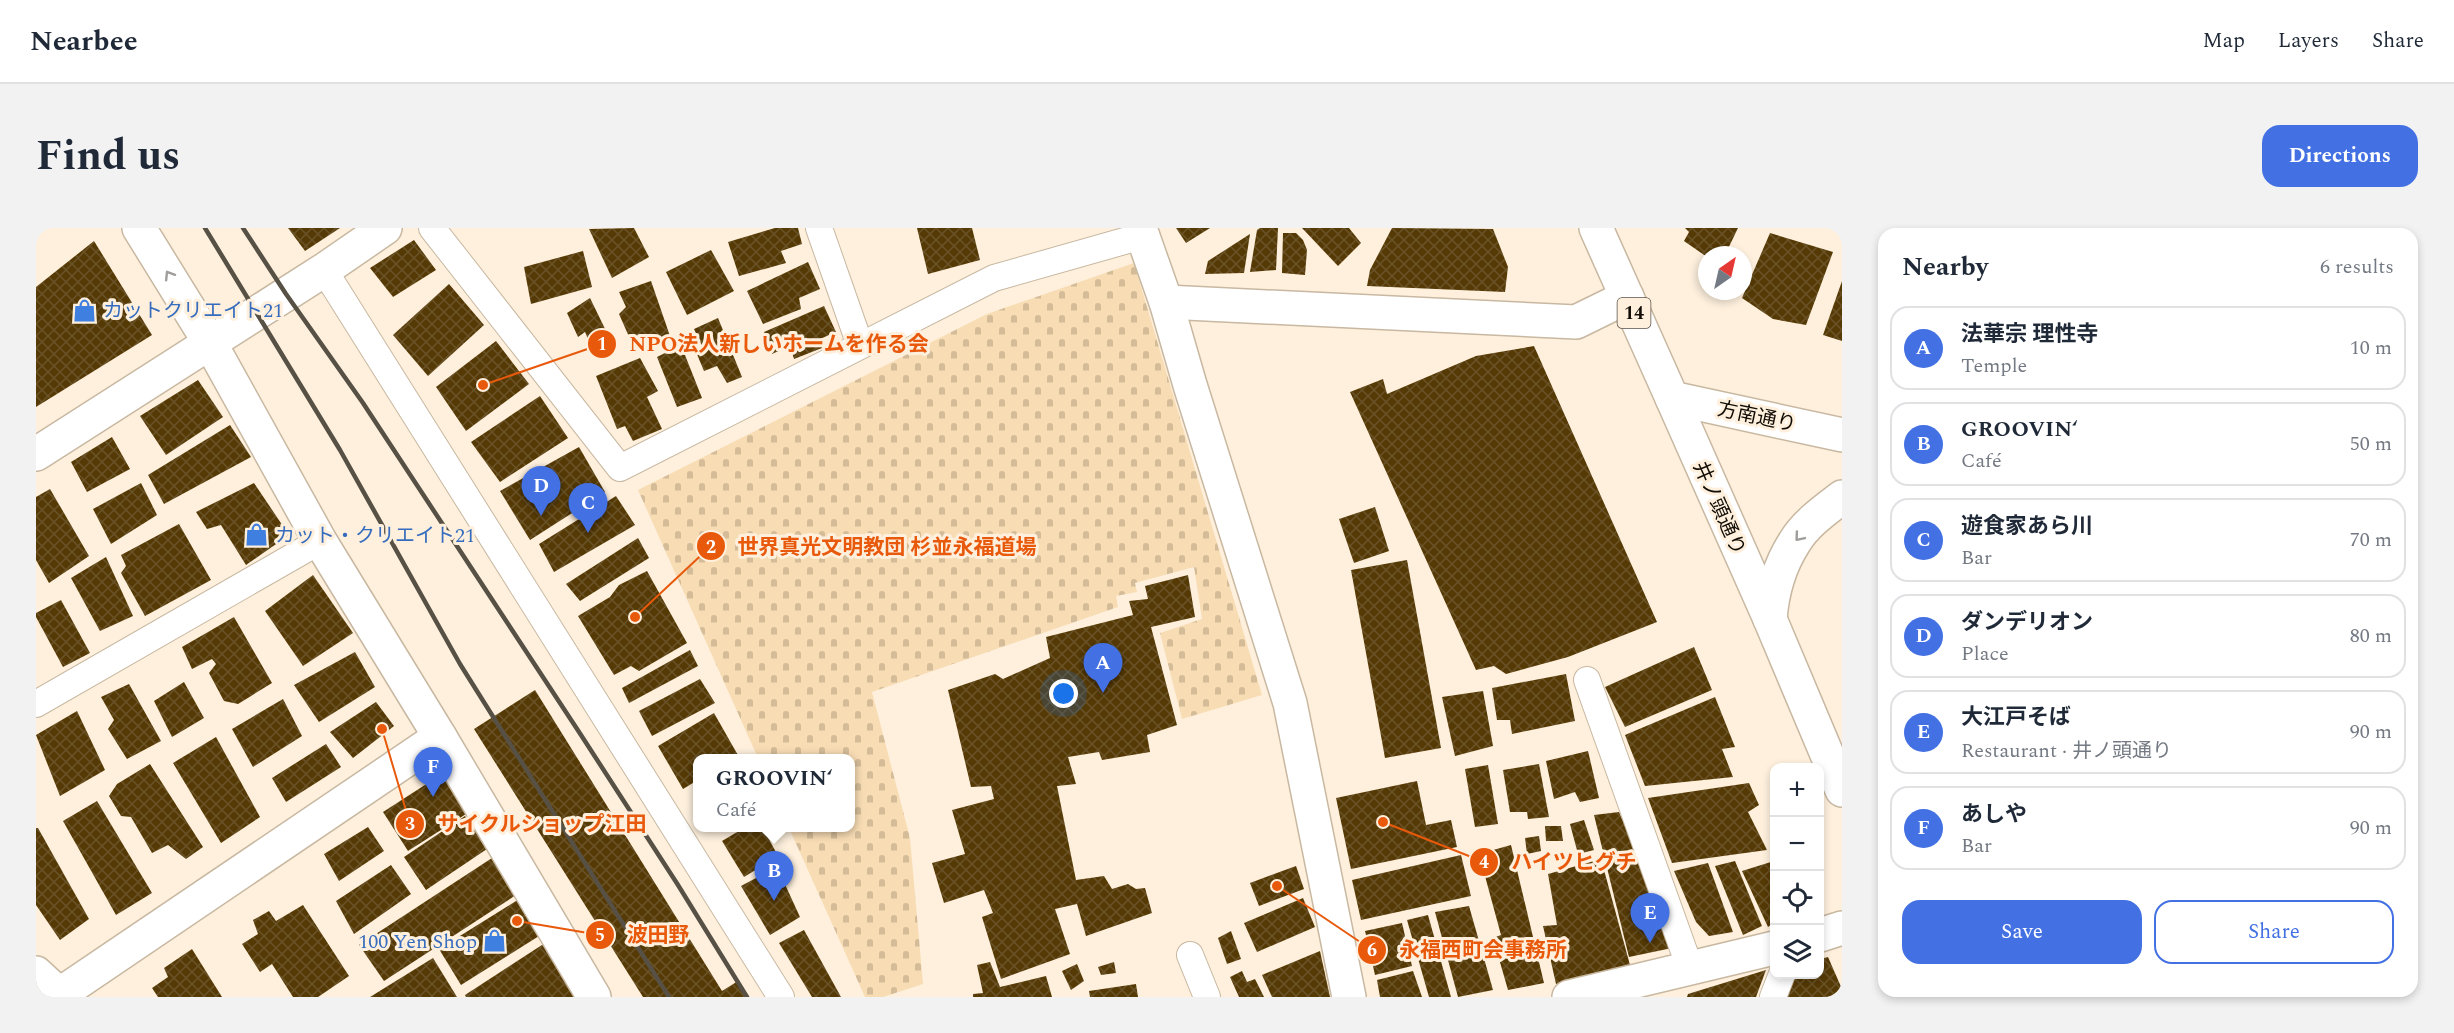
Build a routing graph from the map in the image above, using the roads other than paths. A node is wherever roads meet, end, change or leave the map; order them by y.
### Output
1 (139, 228) edge
2 (385, 228) edge
3 (432, 228) edge
4 (819, 228) edge
5 (1596, 228) edge
6 (1141, 232) edge
7 (324, 270) junction
8 (1627, 297) junction
9 (1166, 302) junction
10 (210, 343) junction
11 (860, 345) junction
12 (1672, 398) junction
13 (1842, 435) edge
14 (36, 454) edge
15 (1842, 497) edge
16 (320, 541) junction
17 (1770, 619) junction
18 (1587, 680) dead end
19 (36, 704) edge
20 (440, 737) junction
21 (1842, 790) edge
22 (1842, 928) edge
23 (1824, 934) edge
24 (1770, 949) edge
25 (1190, 955) dead end
26 (1690, 969) junction
27 (36, 973) edge
28 (1780, 979) edge
29 (59, 996) edge
30 (594, 997) edge
31 (781, 997) edge
32 (1207, 997) edge
33 (1349, 997) edge
34 (1569, 997) edge
35 (1773, 997) edge

10 -> 1 street
2 - 7 street
3 - 11 lane
4 - 11 lane
5 - 8 street, 井ノ頭通り / 14
6 - 9 street
6 - 11 lane
7 - 10 street
7 - 31 lane
8 - 9 street
8 - 12 street, 井ノ頭通り / 14
9 - 33 street
10 - 14 street
10 - 16 street
12 - 13 street, 方南通り
12 - 17 street, 井ノ頭通り
15 -> 17 street
16 - 19 lane
16 - 20 street
17 - 21 street, 井ノ頭通り
18 - 26 lane
20 - 29 street
20 - 30 street
22 - 23 street
24 - 26 street
25 - 32 lane
26 - 34 street
27 - 29 street
28 - 35 lane

